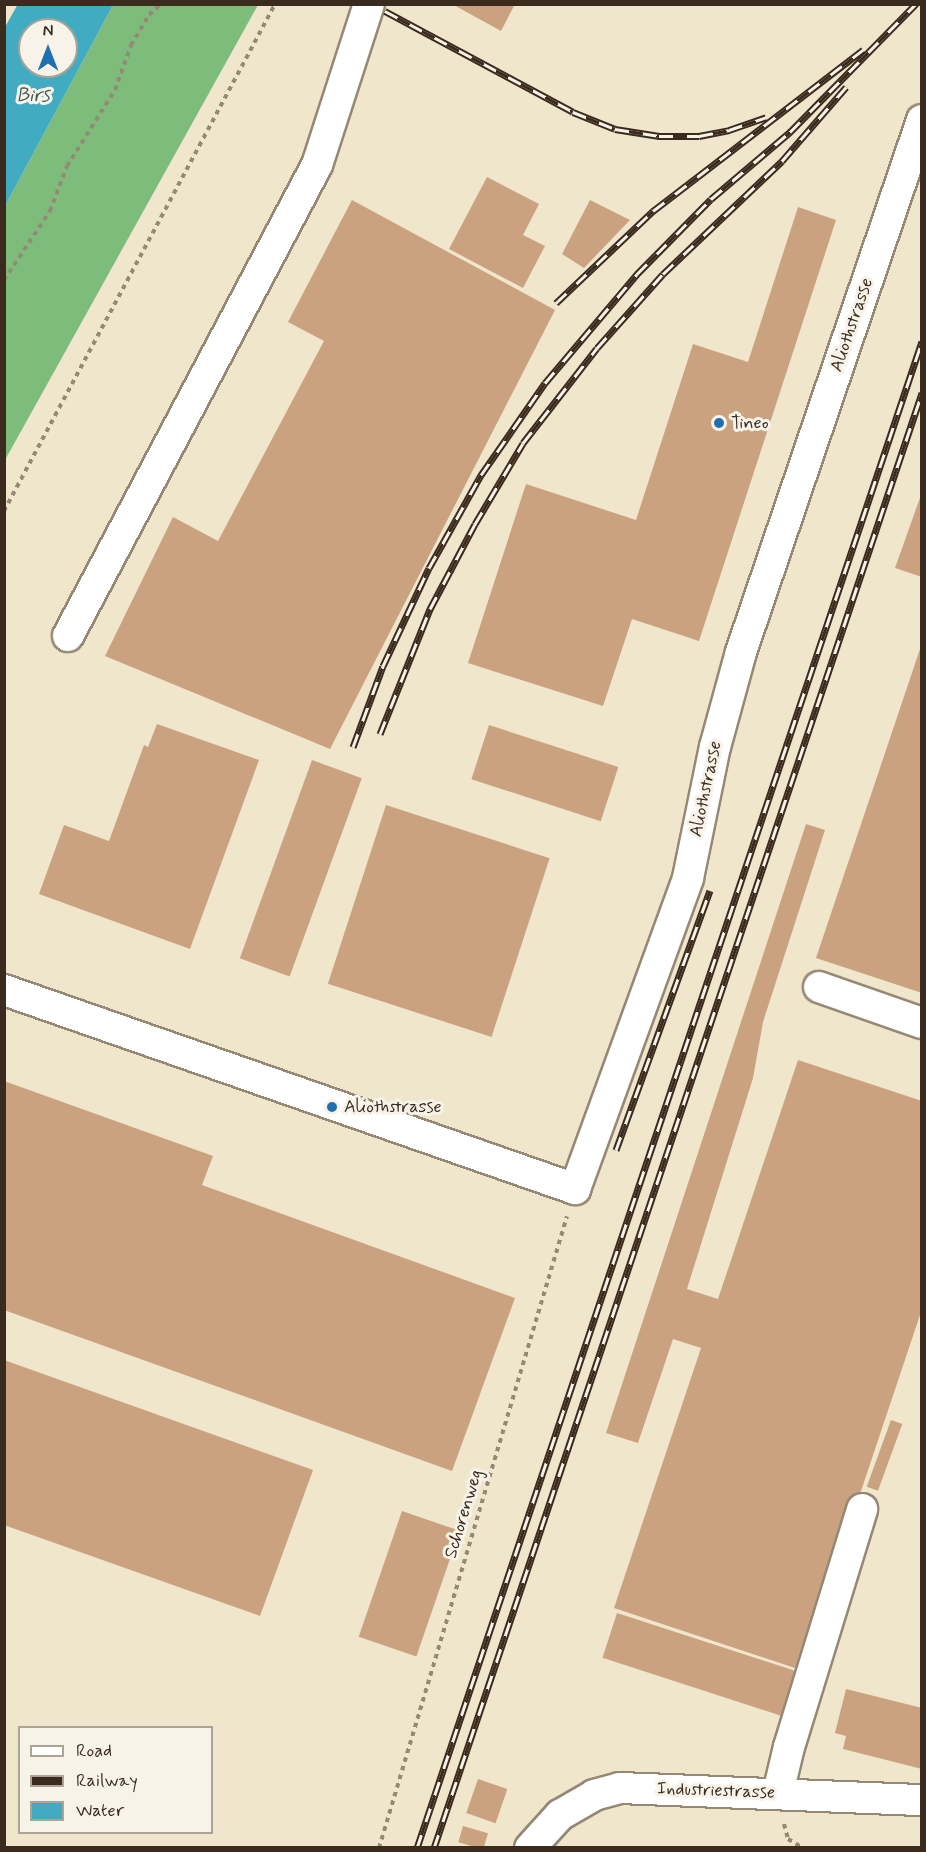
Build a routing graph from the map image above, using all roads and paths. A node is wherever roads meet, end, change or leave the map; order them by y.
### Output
1 (161, 4) edge
2 (275, 4) edge
3 (369, 4) edge
4 (921, 120) edge
5 (4, 280) edge
6 (4, 511) edge
7 (68, 636) dead end
8 (819, 987) dead end
9 (4, 990) edge
10 (921, 1023) edge
11 (575, 1189) junction
12 (862, 1509) dead end
13 (778, 1793) junction
14 (921, 1800) edge
15 (379, 1848) edge
16 (530, 1848) edge

1 - 5 path
2 - 6 path
3 - 7 street
4 - 11 street, Aliothstrasse
8 - 10 street
9 - 11 street
11 - 15 path, Schorenweg
12 - 13 street
13 - 14 street, Industriestrasse
13 - 16 street, Industriestrasse

